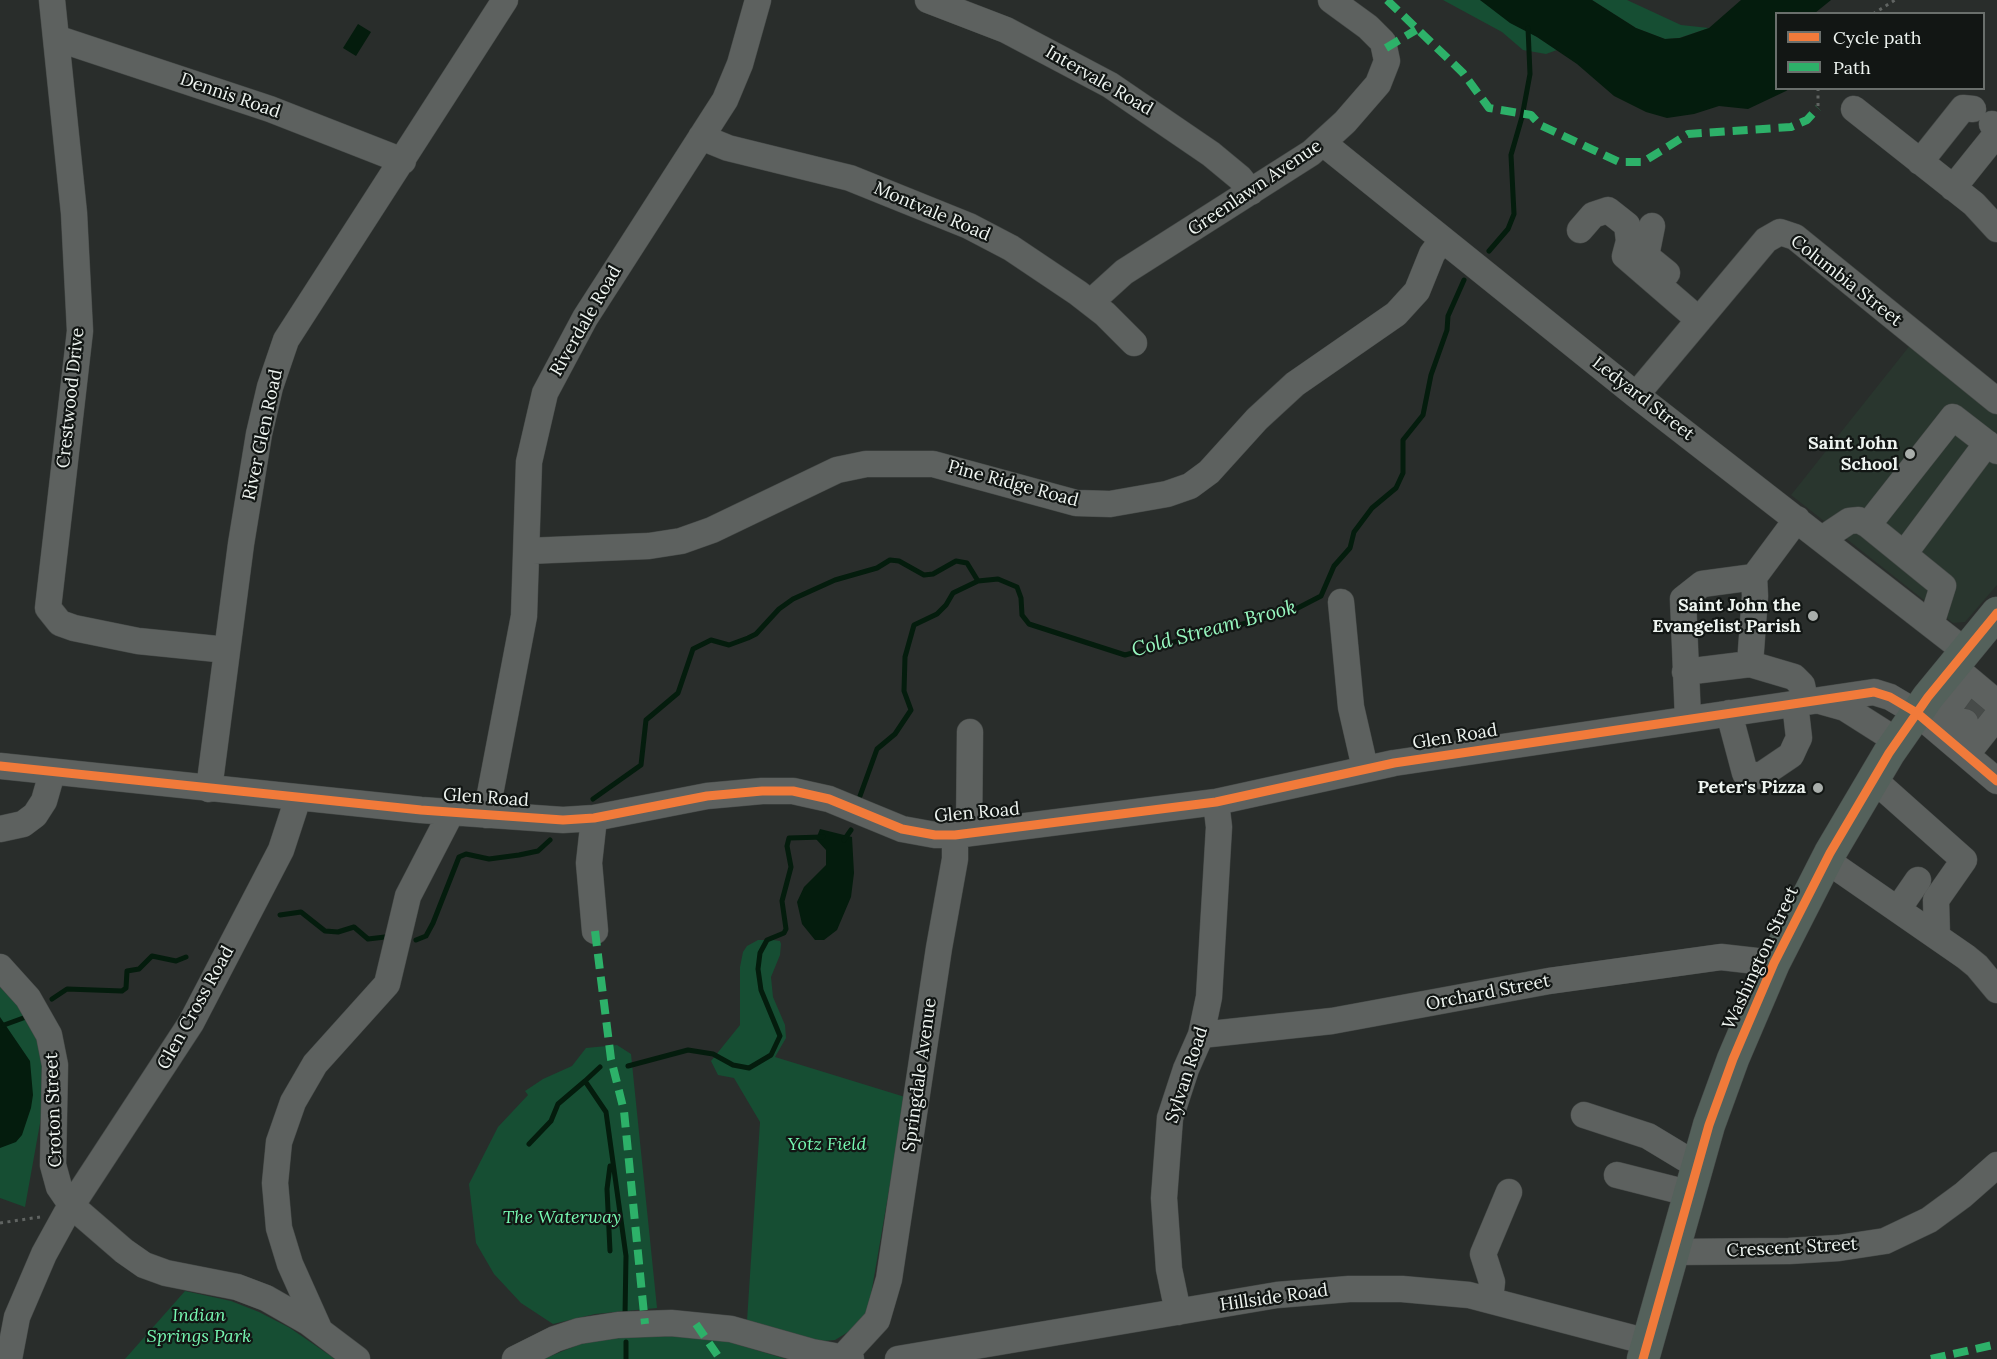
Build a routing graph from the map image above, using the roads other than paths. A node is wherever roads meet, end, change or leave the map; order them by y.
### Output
1 (52, 0) edge
2 (505, 0) edge
3 (758, 0) edge
4 (928, 0) edge
5 (1331, 0) edge
6 (56, 38) junction
7 (1854, 109) dead end
8 (701, 137) junction
9 (1323, 143) junction
10 (403, 161) junction
11 (1920, 162) junction
12 (1953, 188) junction
13 (1251, 192) junction
14 (1652, 226) dead end
15 (1997, 229) edge
16 (1580, 230) dead end
17 (1442, 240) junction
18 (1092, 302) junction
19 (1704, 314) junction
20 (1134, 343) dead end
21 (1636, 394) junction
22 (1997, 400) edge
23 (1992, 447) edge
24 (1797, 519) junction
25 (1868, 525) junction
26 (1822, 539) junction
27 (527, 551) junction
28 (1904, 554) junction
29 (1754, 577) junction
30 (1341, 602) dead end
31 (1931, 624) junction
32 (227, 650) junction
33 (1750, 664) junction
34 (1686, 672) junction
35 (1971, 690) edge
36 (1800, 702) junction
37 (1729, 713) junction
38 (1688, 719) junction
39 (970, 732) dead end
40 (1897, 741) junction
41 (0, 766) edge
42 (1365, 768) junction
43 (52, 773) junction
44 (1873, 778) junction
45 (1997, 782) edge
46 (209, 789) junction
47 (298, 798) junction
48 (1216, 802) junction
49 (452, 813) junction
50 (486, 815) junction
51 (594, 818) junction
52 (563, 820) junction
53 (0, 829) edge
54 (962, 834) junction
55 (1826, 860) junction
56 (589, 863) junction
57 (1918, 880) dead end
58 (1898, 909) junction
59 (595, 932) dead end
60 (1937, 936) junction
61 (1774, 963) junction
62 (0, 967) edge
63 (1997, 990) edge
64 (1201, 1035) junction
65 (1584, 1115) dead end
66 (1997, 1166) edge
67 (1617, 1175) dead end
68 (1692, 1179) junction
69 (1509, 1192) dead end
70 (69, 1210) junction
71 (1672, 1252) junction
72 (290, 1264) junction
73 (266, 1298) junction
74 (1490, 1299) junction
75 (1178, 1312) junction
76 (880, 1314) junction
77 (320, 1331) junction
78 (1645, 1351) edge
79 (842, 1358) edge
80 (9, 1359) edge
81 (357, 1359) edge
82 (515, 1359) edge
83 (851, 1359) edge
84 (886, 1359) edge
85 (898, 1359) edge

1 - 6 street, Crestwood Drive
2 - 10 street, River Glen Road
3 - 8 street, Riverdale Road
4 - 13 street, Intervale Road
5 - 9 street, Greenlawn Avenue
6 - 10 street, Dennis Road
6 - 32 street, Crestwood Drive
7 - 11 street
8 - 18 street, Montvale Road
8 - 27 street, Riverdale Road
9 - 13 street, Greenlawn Avenue
9 - 17 street, Ledyard Street
10 - 32 street, River Glen Road
11 - 12 street
11 - 12 street
12 - 15 street
13 - 18 street, Greenlawn Avenue
14 - 19 street
16 - 19 street
17 - 21 street, Ledyard Street
17 - 27 street, Pine Ridge Road
18 - 20 street, Montvale Road
19 - 21 street, Columbia Street
19 - 22 street, Columbia Street
21 - 24 street, Ledyard Street
23 - 25 street
23 - 28 street
24 - 26 street, Ledyard Street
24 - 29 street
25 - 26 street
25 - 28 street
26 - 31 street, Ledyard Street
27 - 50 street, Riverdale Road
28 - 31 street
29 - 33 street
29 - 34 street
30 - 42 street
31 - 35 street, Ledyard Street
32 - 46 street, River Glen Road
33 - 34 street
33 - 36 street
34 - 38 street
35 - 36 street, Glen Road
35 - 40 main road, Washington Street
35 - 45 street
36 - 37 street, Glen Road
36 - 37 street
36 - 40 street, Glen Road
37 - 38 street, Glen Road
38 - 42 street, Glen Road
39 - 54 street, Springdale Avenue
40 - 44 main road, Washington Street
41 - 43 street, Glen Road
42 - 48 street, Glen Road
43 - 46 street, Glen Road
43 - 53 street
44 - 55 main road, Washington Street
44 - 60 street
46 - 47 street, Glen Road
47 - 49 street, Glen Road
47 - 70 street, Glen Cross Road
48 - 54 street, Glen Road
48 - 64 street, Sylvan Road
49 - 50 street, Glen Road
49 - 72 street
50 - 52 street, Glen Road
51 - 52 street, Glen Road
51 - 54 street, Glen Road
51 - 56 street
52 - 56 street
54 - 76 street, Springdale Avenue
55 - 58 street
55 - 61 main road, Washington Street
56 - 59 street
57 - 58 street
58 - 60 street
60 - 63 street
61 - 64 street, Orchard Street
61 - 68 main road, Washington Street
62 - 70 street, Croton Street
64 - 75 street, Sylvan Road
65 - 68 street
66 - 71 street, Crescent Street
67 - 68 street
68 - 71 main road, Washington Street
69 - 74 street
70 - 73 street
70 - 80 street
71 - 78 main road, Washington Street
72 - 73 street
72 - 77 street
73 - 77 street
74 - 75 street, Hillside Road
74 - 78 street, Hillside Road
75 - 85 street, Hillside Road
76 - 79 street, Springdale Avenue
76 - 84 street, Springdale Avenue
77 - 81 street
79 - 82 street
79 - 83 street

